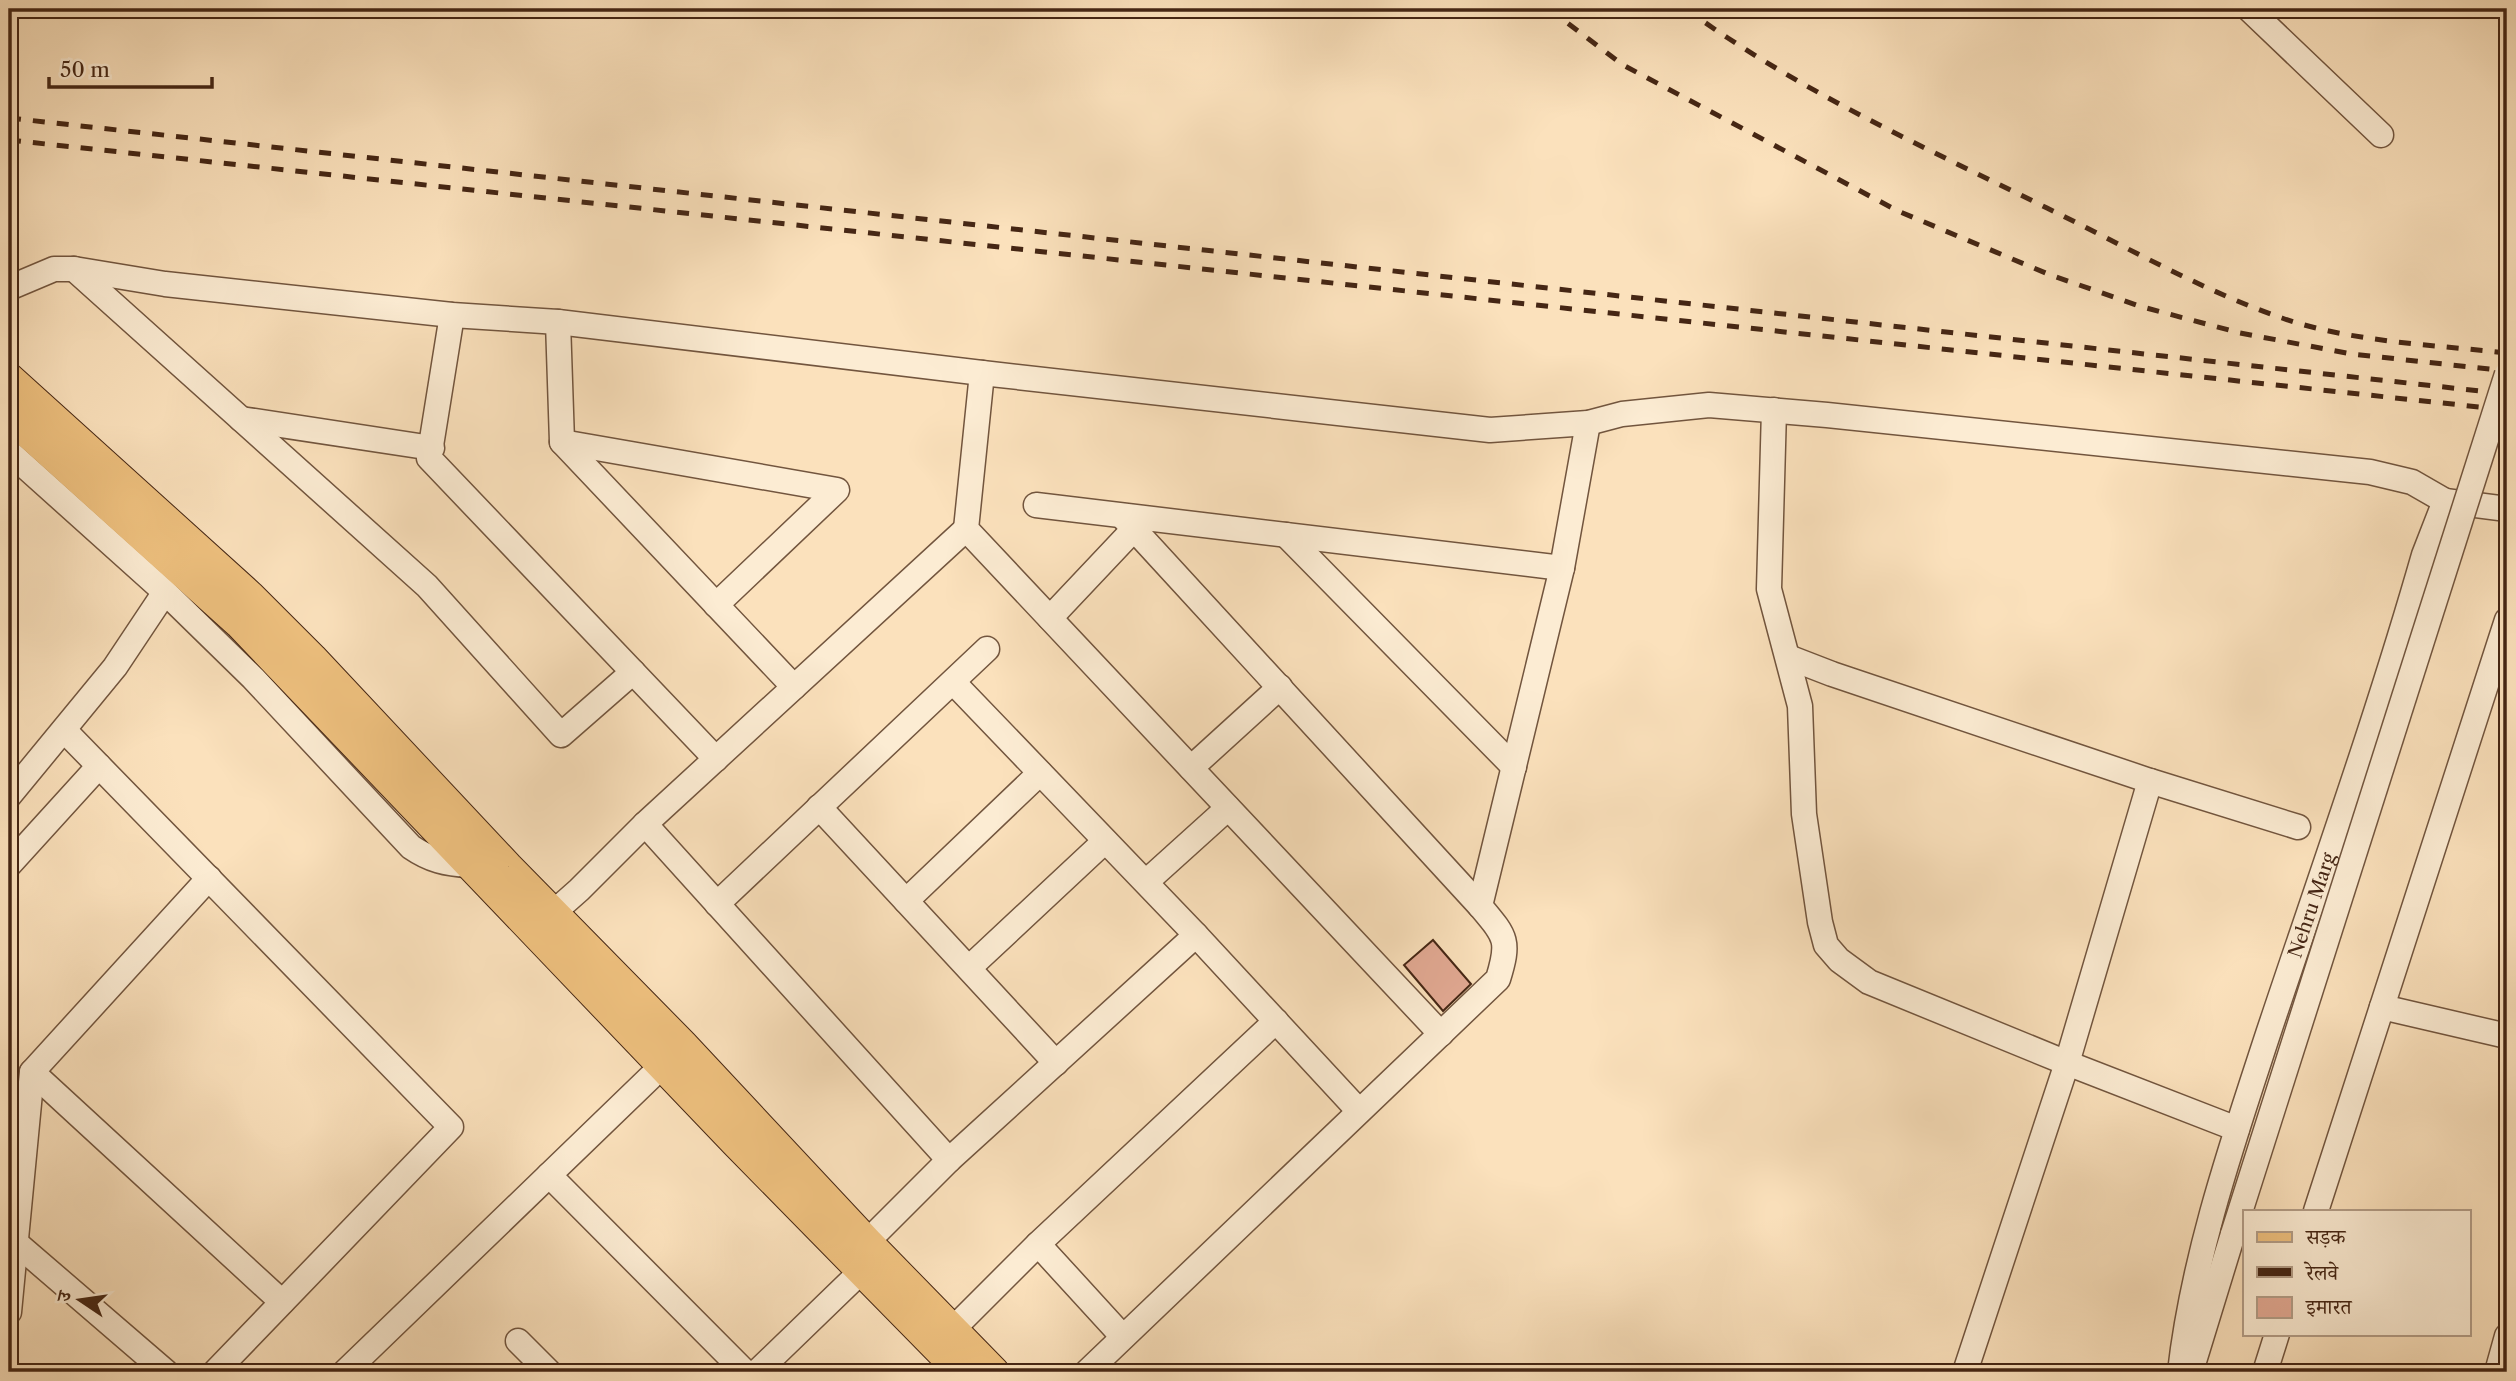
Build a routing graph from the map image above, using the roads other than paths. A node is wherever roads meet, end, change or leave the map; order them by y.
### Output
1 (2249, 9) edge
2 (2381, 135) dead end
3 (74, 269) junction
4 (9, 288) edge
5 (452, 315) junction
6 (558, 322) junction
7 (982, 373) junction
8 (2507, 374) edge
9 (9, 378) edge
10 (1774, 410) junction
11 (9, 416) edge
12 (241, 419) junction
13 (1588, 423) junction
14 (562, 442) junction
15 (432, 448) junction
16 (9, 452) edge
17 (2445, 501) junction
18 (1036, 505) dead end
19 (2507, 509) edge
20 (1128, 522) junction
21 (966, 529) junction
22 (1286, 535) junction
23 (1562, 568) junction
24 (165, 592) junction
25 (716, 605) junction
26 (1049, 618) junction
27 (2507, 620) edge
28 (988, 649) dead end
29 (1788, 657) junction
30 (634, 672) junction
31 (953, 682) junction
32 (794, 687) junction
33 (1280, 687) junction
34 (64, 730) junction
35 (716, 759) junction
36 (99, 766) junction
37 (1514, 767) junction
38 (1191, 768) junction
39 (1040, 773) junction
40 (2150, 781) junction
41 (13, 783) edge
42 (819, 807) junction
43 (1228, 807) junction
44 (440, 814) junction
45 (645, 824) junction
46 (2298, 827) dead end
47 (1105, 841) junction
48 (9, 865) edge
49 (469, 865) junction
50 (209, 878) junction
51 (1146, 882) junction
52 (906, 901) junction
53 (717, 904) junction
54 (1480, 906) junction
55 (553, 913) junction
56 (1196, 934) junction
57 (969, 968) junction
58 (2382, 1007) junction
59 (1276, 1021) junction
60 (1441, 1034) junction
61 (2507, 1036) edge
62 (1056, 1063) junction
63 (2067, 1063) junction
64 (662, 1066) junction
65 (32, 1072) junction
66 (1359, 1111) junction
67 (2237, 1129) junction
68 (949, 1160) junction
69 (549, 1175) junction
70 (2316, 1210) edge
71 (15, 1242) junction
72 (1038, 1244) junction
73 (870, 1255) junction
74 (282, 1302) junction
75 (9, 1312) edge
76 (953, 1329) junction
77 (2276, 1336) edge
78 (2507, 1336) edge
79 (1123, 1337) junction
80 (518, 1341) dead end
81 (166, 1372) edge
82 (215, 1372) edge
83 (345, 1372) edge
84 (549, 1372) edge
85 (745, 1372) edge
86 (757, 1372) edge
87 (961, 1372) edge
88 (994, 1372) edge
89 (1087, 1372) edge
90 (1965, 1372) edge
91 (2180, 1372) edge
92 (2191, 1372) edge
93 (2265, 1372) edge
94 (2497, 1372) edge

1 - 2 street
3 - 4 street
3 - 5 street
3 - 12 street
5 - 6 street
5 - 15 street
6 - 7 street
6 - 14 street
7 - 13 street
7 - 21 street
8 - 92 street, bridge
9 - 44 main road
10 - 13 street
10 - 17 street
10 - 29 street
11 - 44 main road
12 - 15 street
12 - 30 street
13 - 23 street
14 - 25 street
14 - 25 street
15 - 30 street
16 - 24 street
17 - 19 street
17 - 67 street, Nehru Marg
18 - 20 street
20 - 22 street
20 - 26 street
20 - 33 street
21 - 26 street
21 - 32 street
22 - 23 street
22 - 37 street
23 - 37 street
24 - 34 street
24 - 49 street
25 - 32 street
26 - 38 street
27 - 58 street
28 - 31 street
29 - 40 street
29 - 63 street
30 - 35 street
31 - 39 street
31 - 42 street
32 - 35 street
33 - 38 street
33 - 54 street
34 - 36 street
34 - 41 street
35 - 45 street
36 - 48 street
36 - 50 street
37 - 54 street
38 - 43 street
39 - 47 street
39 - 52 street
40 - 46 street
40 - 63 street
42 - 52 street
42 - 53 street
43 - 51 street
43 - 60 street
44 - 49 main road
44 - 55 main road
45 - 53 street
45 - 55 street
47 - 51 street
47 - 57 street
49 - 64 main road
50 - 65 street
50 - 74 street
51 - 56 street
52 - 57 street
53 - 68 street
54 - 60 street
55 - 73 main road
56 - 59 street
56 - 62 street
57 - 62 street
58 - 61 street
58 - 70 street
59 - 66 street
59 - 72 street
60 - 66 street
62 - 68 street
63 - 67 street
63 - 90 street
64 - 69 street
64 - 73 main road
65 - 71 street
65 - 74 street
66 - 79 street
67 - 91 street, Nehru Marg
68 - 73 street
69 - 83 street
69 - 85 street
71 - 75 street
71 - 81 street
72 - 76 street
72 - 79 street
73 - 76 main road
73 - 86 street
73 - 87 main road
74 - 82 street
76 - 88 main road
77 - 93 street
78 - 94 street
79 - 89 street
80 - 84 street

